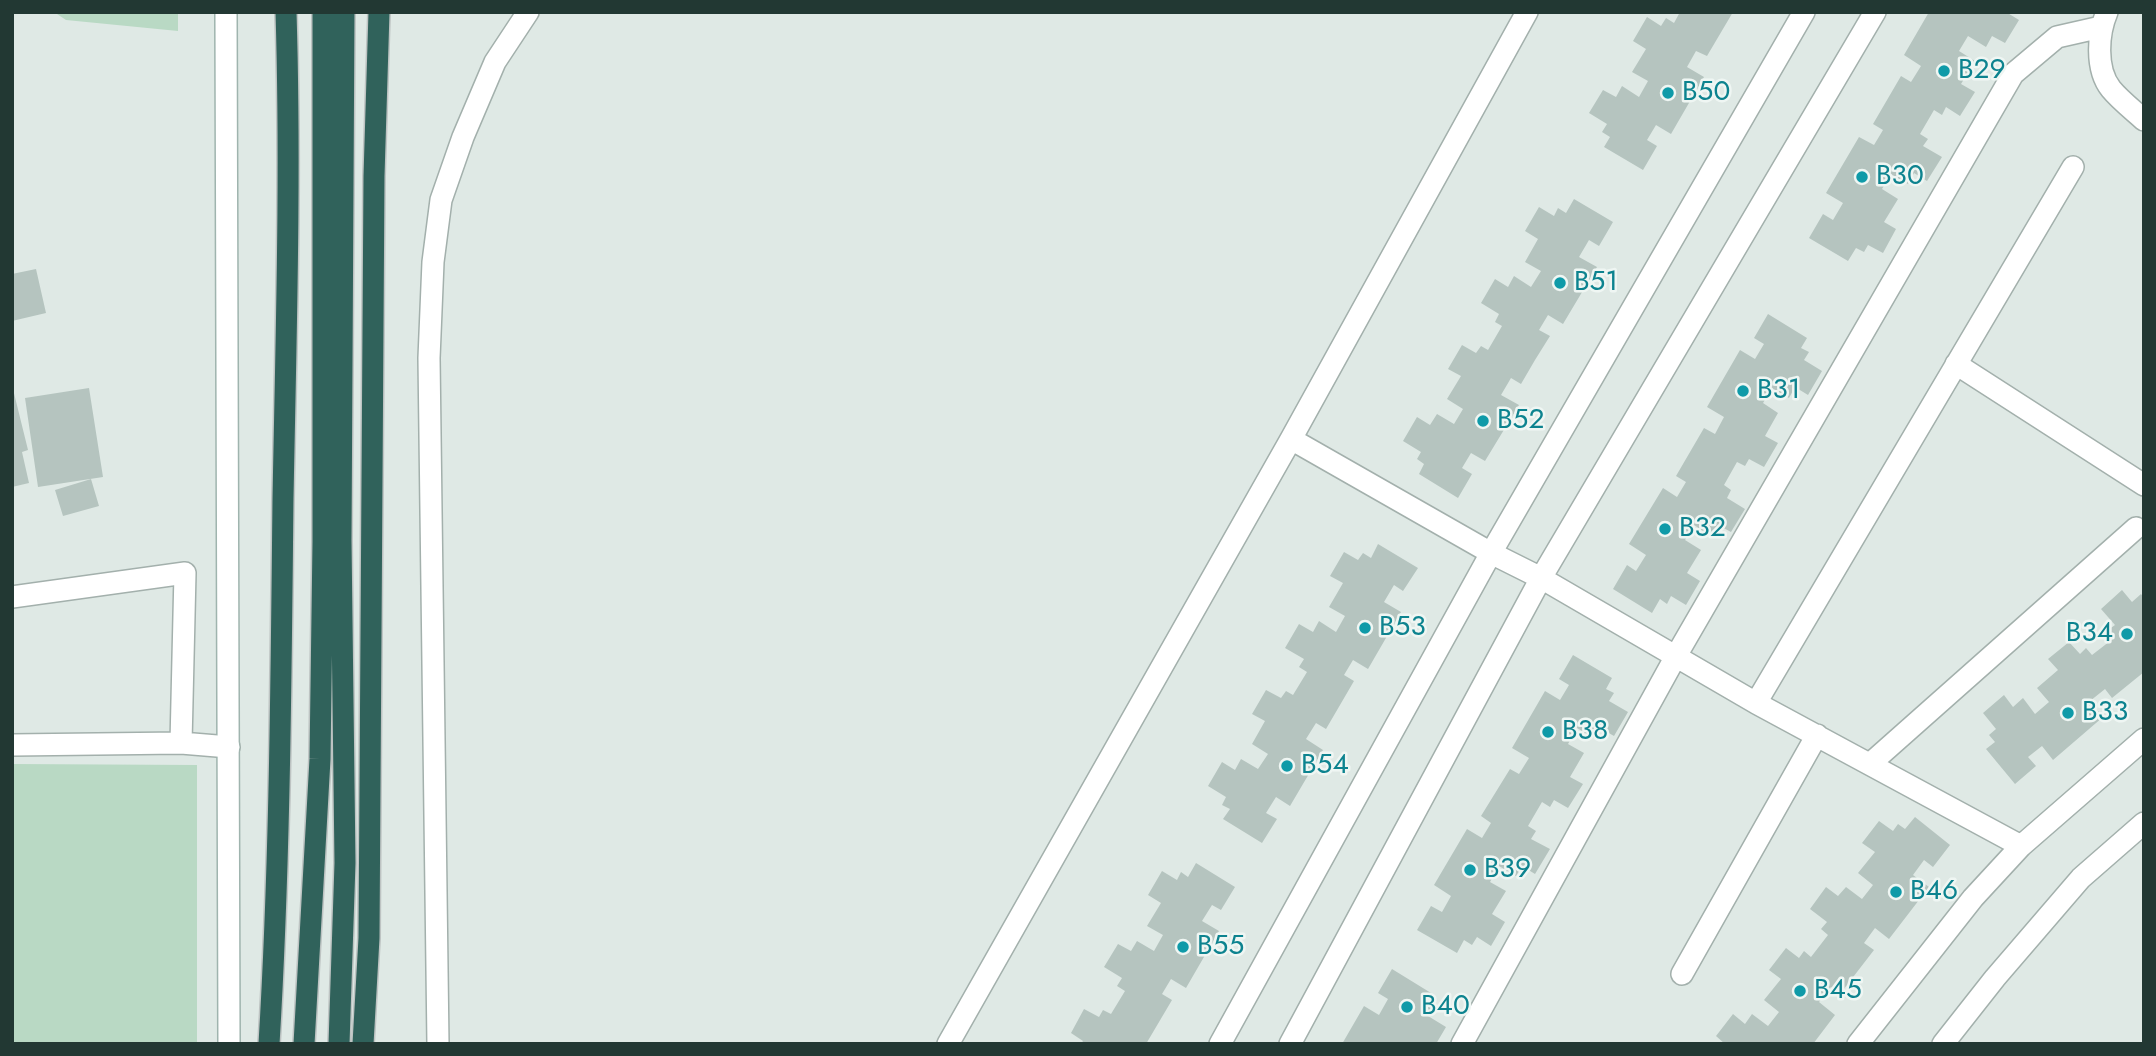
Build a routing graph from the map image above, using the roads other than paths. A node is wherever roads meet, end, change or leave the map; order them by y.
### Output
1 (226, 12) edge
2 (286, 12) edge
3 (323, 12) edge
4 (344, 12) edge
5 (379, 12) edge
6 (528, 12) edge
7 (1527, 12) edge
8 (1804, 12) edge
9 (1875, 12) edge
10 (2104, 19) edge
11 (2144, 120) edge
12 (2073, 167) dead end
13 (1956, 364) junction
14 (1291, 439) junction
15 (2139, 476) edge
16 (2136, 528) dead end
17 (1491, 553) junction
18 (1541, 578) junction
19 (12, 597) edge
20 (1675, 656) junction
21 (1756, 702) junction
22 (1817, 735) junction
23 (2144, 739) edge
24 (181, 743) junction
25 (12, 745) edge
26 (229, 747) junction
27 (1871, 763) junction
28 (2144, 823) edge
29 (2021, 846) junction
30 (1682, 975) dead end
31 (229, 1044) edge
32 (270, 1044) edge
33 (304, 1044) edge
34 (339, 1044) edge
35 (363, 1044) edge
36 (438, 1044) edge
37 (948, 1044) edge
38 (1220, 1044) edge
39 (1290, 1044) edge
40 (1462, 1044) edge
41 (1858, 1044) edge
42 (1943, 1044) edge

1 - 26 street
2 - 32 highway
3 - 33 highway
4 - 34 highway
5 - 35 highway
6 - 36 street
7 - 14 street
8 - 17 street
9 - 18 street
10 - 11 street
10 - 20 street
12 - 13 street
13 - 15 street
13 - 21 street
14 - 17 street
14 - 37 street
16 - 27 street
17 - 18 street
17 - 38 street
18 - 20 street
18 - 39 street
19 - 24 street
20 - 21 street
20 - 40 street
21 - 22 street
22 - 27 street
22 - 30 street
23 - 29 street
24 - 25 street
24 - 26 street
26 - 31 street
27 - 29 street
28 - 42 street
29 - 41 street

